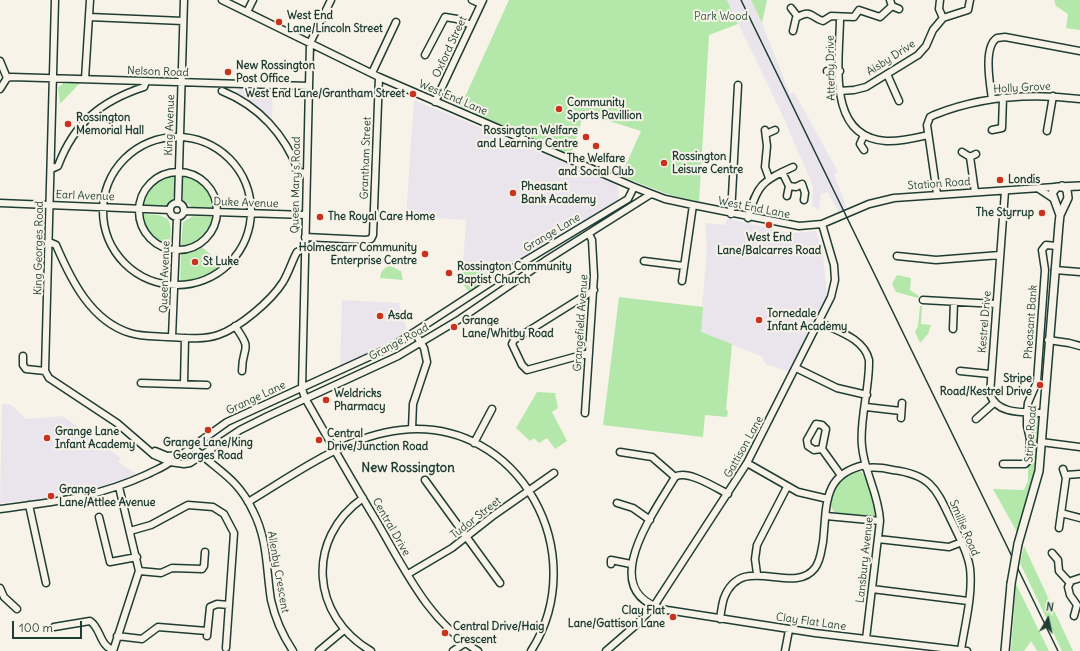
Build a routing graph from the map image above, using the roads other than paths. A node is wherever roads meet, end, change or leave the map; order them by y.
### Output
1 (55, 0) edge
2 (90, 0) edge
3 (184, 0) edge
4 (222, 0) edge
5 (253, 0) edge
6 (331, 0) edge
7 (472, 0) edge
8 (940, 0) edge
9 (970, 0) edge
10 (482, 2) edge
11 (891, 3) edge
12 (791, 8) dead end
13 (900, 9) dead end
14 (247, 12) junction
15 (89, 17) junction
16 (798, 17) junction
17 (840, 17) junction
18 (943, 18) junction
19 (183, 21) junction
20 (396, 22) dead end
21 (471, 25) junction
22 (793, 31) dead end
23 (310, 42) junction
24 (1080, 51) edge
25 (425, 55) dead end
26 (0, 61) edge
27 (827, 71) dead end
28 (840, 71) junction
29 (372, 73) junction
30 (887, 74) junction
31 (379, 77) junction
32 (7, 78) junction
33 (54, 78) junction
34 (85, 79) junction
35 (146, 81) junction
36 (181, 82) junction
37 (738, 85) dead end
38 (309, 86) junction
39 (0, 89) edge
40 (222, 91) dead end
41 (839, 91) junction
42 (1053, 96) junction
43 (1002, 97) junction
44 (896, 98) dead end
45 (992, 99) junction
46 (1080, 99) edge
47 (434, 102) junction
48 (775, 130) dead end
49 (992, 130) dead end
50 (1047, 132) dead end
51 (864, 135) junction
52 (928, 135) junction
53 (179, 136) junction
54 (864, 150) dead end
55 (962, 152) dead end
56 (793, 167) dead end
57 (51, 169) junction
58 (178, 172) junction
59 (782, 172) junction
60 (307, 173) junction
61 (769, 178) junction
62 (789, 186) junction
63 (1080, 186) edge
64 (634, 187) junction
65 (1058, 187) junction
66 (1039, 189) junction
67 (1080, 190) edge
68 (1005, 191) junction
69 (975, 192) junction
70 (651, 194) junction
71 (937, 194) junction
72 (787, 196) dead end
73 (1067, 199) junction
74 (804, 200) dead end
75 (1054, 200) junction
76 (0, 203) edge
77 (178, 203) junction
78 (50, 204) junction
79 (104, 206) junction
80 (693, 206) junction
81 (139, 208) junction
82 (170, 210) junction
83 (184, 210) junction
84 (217, 212) junction
85 (252, 213) junction
86 (731, 214) junction
87 (306, 215) junction
88 (845, 215) joint
89 (1060, 215) junction
90 (177, 218) junction
91 (748, 218) junction
92 (586, 224) junction
93 (822, 224) junction
94 (590, 233) junction
95 (305, 238) junction
96 (49, 242) junction
97 (1057, 246) junction
98 (305, 248) junction
99 (176, 249) junction
100 (1000, 255) junction
101 (897, 256) dead end
102 (644, 261) dead end
103 (684, 266) junction
104 (1055, 270) junction
105 (1080, 272) edge
106 (505, 273) junction
107 (682, 281) dead end
108 (512, 283) junction
109 (174, 287) junction
110 (594, 290) junction
111 (923, 300) dead end
112 (954, 302) junction
113 (996, 304) junction
114 (819, 322) junction
115 (235, 326) junction
116 (953, 329) dead end
117 (415, 333) junction
118 (172, 337) junction
119 (185, 338) junction
120 (1048, 340) junction
121 (422, 343) junction
122 (1080, 346) edge
123 (589, 353) junction
124 (23, 356) dead end
125 (379, 364) junction
126 (352, 366) junction
127 (796, 368) junction
128 (242, 370) dead end
129 (45, 371) junction
130 (960, 371) dead end
131 (990, 374) junction
132 (348, 378) junction
133 (140, 383) dead end
134 (184, 384) junction
135 (207, 385) dead end
136 (302, 389) junction
137 (867, 395) junction
138 (305, 398) junction
139 (902, 403) dead end
140 (994, 403) junction
141 (866, 407) junction
142 (492, 409) dead end
143 (902, 411) junction
144 (1027, 412) junction
145 (585, 413) dead end
146 (1043, 414) junction
147 (901, 418) dead end
148 (976, 419) dead end
149 (412, 429) junction
150 (1041, 442) junction
151 (474, 443) junction
152 (192, 447) junction
153 (1080, 447) edge
154 (822, 449) dead end
155 (335, 451) junction
156 (620, 452) dead end
157 (158, 455) junction
158 (174, 456) junction
159 (202, 456) junction
160 (170, 462) junction
161 (747, 464) junction
162 (1003, 464) dead end
163 (866, 466) junction
164 (158, 469) junction
165 (554, 473) dead end
166 (840, 474) junction
167 (1080, 474) edge
168 (675, 477) junction
169 (425, 480) dead end
170 (119, 486) junction
171 (788, 487) junction
172 (529, 490) junction
173 (728, 494) junction
174 (363, 498) junction
175 (828, 499) junction
176 (248, 502) junction
177 (616, 503) dead end
178 (29, 505) junction
179 (0, 509) edge
180 (1061, 513) junction
181 (826, 516) junction
182 (99, 517) dead end
183 (1080, 518) edge
184 (650, 520) junction
185 (880, 521) junction
186 (1059, 528) dead end
187 (130, 531) junction
188 (466, 537) junction
189 (878, 539) junction
190 (962, 542) junction
191 (205, 552) dead end
192 (1052, 553) dead end
193 (1065, 556) dead end
194 (137, 557) junction
195 (1058, 559) junction
196 (611, 564) dead end
197 (631, 564) junction
198 (139, 571) junction
199 (408, 574) junction
200 (757, 574) junction
201 (1080, 578) edge
202 (46, 583) dead end
203 (500, 583) dead end
204 (1070, 583) junction
205 (0, 588) edge
206 (872, 589) junction
207 (968, 601) junction
208 (229, 605) junction
209 (654, 606) junction
210 (1079, 607) edge
211 (7, 611) dead end
212 (1074, 616) dead end
213 (720, 619) junction
214 (344, 630) junction
215 (789, 630) junction
216 (60, 633) dead end
217 (117, 636) junction
218 (866, 639) junction
219 (465, 643) junction
220 (226, 648) dead end
221 (915, 648) edge
222 (113, 650) edge
223 (293, 651) edge
224 (319, 651) edge
225 (371, 651) edge
226 (453, 651) edge
227 (478, 651) edge
228 (531, 651) edge
229 (606, 651) edge
230 (785, 651) edge
231 (964, 651) edge
232 (1005, 651) edge

1 - 33 street, King Georges Road
2 - 15 street
3 - 19 street, King Avenue
4 - 14 street, West End Lane
5 - 14 street
6 - 23 street
7 - 10 street
8 - 18 street
9 - 18 street
10 - 21 street, Oxford Street
11 - 13 street
11 - 17 street
12 - 16 street
14 - 23 street, West End Lane
15 - 19 street
15 - 34 street
16 - 17 street
16 - 22 street
17 - 28 street, Atterby Drive
18 - 30 street, Aisby Drive
19 - 36 street, King Avenue
20 - 29 street
21 - 25 street
21 - 47 street, Oxford Street
23 - 29 street, West End Lane
23 - 38 street, Queen Mary's Road
24 - 45 street
26 - 32 street
27 - 28 street
28 - 41 street, Atterby Drive
29 - 31 street, West End Lane
30 - 41 street, Aisby Drive
30 - 44 street
31 - 47 street, West End Lane
31 - 95 street, Grantham Street
32 - 33 street, Nelson Road
32 - 39 street
33 - 34 street, Nelson Road
33 - 57 street, King Georges Road
34 - 35 street, Nelson Road
35 - 36 street, Nelson Road
35 - 57 street
36 - 38 street, Nelson Road
36 - 53 street, King Avenue
37 - 86 street
38 - 60 street, Queen Mary's Road
40 - 60 street
41 - 51 street, Atterby Drive
42 - 43 street, Holly Grove
42 - 46 street, Holly Grove
42 - 50 street
43 - 45 street, Holly Grove
43 - 49 street
45 - 52 street, Holly Grove
47 - 64 street, West End Lane
48 - 61 street
51 - 52 street, Atterby Drive
51 - 54 street
52 - 71 street
53 - 58 street, King Avenue
53 - 79 street
53 - 85 street
55 - 69 street
56 - 59 street
57 - 78 street, King Georges Road
58 - 77 street, King Avenue
58 - 81 street
58 - 84 street
59 - 61 street
59 - 62 street
60 - 87 street, Queen Mary's Road
61 - 91 street
62 - 72 street
62 - 74 street
63 - 65 main road
64 - 70 street, West End Lane
64 - 92 street, Grange Lane
65 - 66 street, Station Road
65 - 73 main road
65 - 75 main road
66 - 68 street, Station Road
66 - 75 street
67 - 73 main road
68 - 69 street, Station Road
68 - 100 street, Kestrel Drive
69 - 71 street, Station Road
70 - 80 street, West End Lane
70 - 94 street, Grange Road
71 - 88 street, Station Road
73 - 75 main road
73 - 89 main road, Stripe Road
75 - 89 main road, Stripe Road
76 - 78 street, Earl Avenue
77 - 82 street
77 - 83 street
78 - 79 street, Earl Avenue
78 - 96 street, King Georges Road
79 - 81 street, Earl Avenue
79 - 109 street
80 - 86 street, West End Lane
80 - 103 street
81 - 82 street, Earl Avenue
81 - 99 street
82 - 90 street
83 - 84 street, Duke Avenue
83 - 90 street
84 - 85 street, Duke Avenue
84 - 99 street
85 - 87 street, Duke Avenue
85 - 109 street
86 - 91 street, West End Lane
87 - 95 street, Queen Mary's Road
88 - 93 street, West End Lane
89 - 97 main road, Stripe Road
90 - 99 street, Queen Avenue
91 - 93 street, West End Lane
92 - 94 street
92 - 106 street, Grange Lane
93 - 114 street, Gattison Lane
94 - 108 street, Grange Road
94 - 110 street, Grangefield Avenue
95 - 98 street, Queen Mary's Road
96 - 118 street
96 - 129 street, King Georges Road
97 - 104 main road, Stripe Road
97 - 144 street, Pheasant Bank
98 - 115 street
98 - 136 street, Queen Mary's Road
99 - 109 street, Queen Avenue
100 - 101 street
100 - 113 street, Kestrel Drive
102 - 103 street
103 - 107 street
104 - 105 street
104 - 120 main road, Stripe Road
106 - 108 street
106 - 117 street, Grange Lane
108 - 121 street, Grange Road
109 - 118 street, Queen Avenue
110 - 123 street, Grangefield Avenue
110 - 123 street
111 - 112 street
112 - 113 street
112 - 116 street
113 - 131 street, Kestrel Drive
114 - 127 street, Gattison Lane
114 - 137 street, Lansbury Avenue
115 - 119 street
115 - 128 street
117 - 121 street
117 - 126 street, Grange Lane
118 - 119 street
119 - 134 street
120 - 122 street
120 - 146 main road, Stripe Road
121 - 125 street, Grange Road
121 - 149 street
123 - 145 street, Grangefield Avenue
124 - 129 street
125 - 126 street, Grange Lane
125 - 132 street, Grange Road
126 - 132 street
126 - 136 street, Grange Lane
127 - 137 street
127 - 161 street, Gattison Lane
129 - 157 street
130 - 131 street
131 - 140 street, Kestrel Drive
132 - 138 street, Grange Road
133 - 134 street
134 - 135 street
136 - 138 street, Queen Mary's Road
136 - 152 street, Grange Lane
137 - 141 street, Lansbury Avenue
138 - 155 street, Central Drive
138 - 159 street, Grange Road
139 - 143 street
140 - 144 street
140 - 148 street
141 - 143 street
141 - 163 street, Lansbury Avenue
142 - 151 street
143 - 147 street
144 - 146 street
144 - 162 street
146 - 150 main road, Stripe Road
149 - 151 street
149 - 155 street
150 - 153 street
150 - 232 main road, Stripe Road, bridge
151 - 172 street
152 - 158 street, Grange Lane
152 - 159 street, Allenby Crescent
154 - 166 street
155 - 174 street, Central Drive
155 - 176 street
156 - 168 street
157 - 158 street
157 - 160 street, Grange Road
157 - 164 street
158 - 160 street
159 - 160 street, Grange Road
159 - 176 street, Allenby Crescent
160 - 164 street
161 - 171 street
161 - 173 street, Gattison Lane
163 - 166 street
163 - 185 street, Lansbury Avenue
163 - 190 street, Smillie Road
164 - 170 street
165 - 172 street, Tudor Street
166 - 175 street
167 - 180 street
168 - 173 street
168 - 184 street
169 - 188 street
170 - 178 street
170 - 187 street
171 - 175 street
171 - 200 street
172 - 188 street, Tudor Street
172 - 228 street
173 - 209 street, Gattison Lane
174 - 199 street, Central Drive
174 - 214 street
175 - 181 street
176 - 223 street, Allenby Crescent
177 - 184 street
178 - 179 street
178 - 202 street
180 - 183 street
180 - 186 street
181 - 185 street
181 - 200 street
182 - 194 street
184 - 197 street
185 - 189 street, Lansbury Avenue
187 - 194 street
187 - 208 street
188 - 199 street, Tudor Street
188 - 203 street
189 - 190 street
189 - 206 street, Lansbury Avenue
190 - 207 street, Smillie Road
191 - 198 street
192 - 195 street
193 - 195 street
194 - 198 street
195 - 204 street
196 - 197 street
197 - 209 street
198 - 217 street
199 - 219 street, Central Drive
200 - 213 street
201 - 204 street
204 - 210 street
205 - 211 street
206 - 207 street
206 - 218 street, Lansbury Avenue
207 - 231 street, Smillie Road
208 - 217 street
208 - 220 street
209 - 213 street, Clay Flat Lane
209 - 229 street, Gattison Lane
210 - 212 street
213 - 215 street, Clay Flat Lane
214 - 224 street
214 - 225 street
215 - 218 street, Clay Flat Lane
215 - 230 street
216 - 222 street
217 - 222 street
218 - 221 street, Clay Flat Lane
219 - 226 street
219 - 227 street, Central Drive
221 - 231 street, Clay Flat Lane

